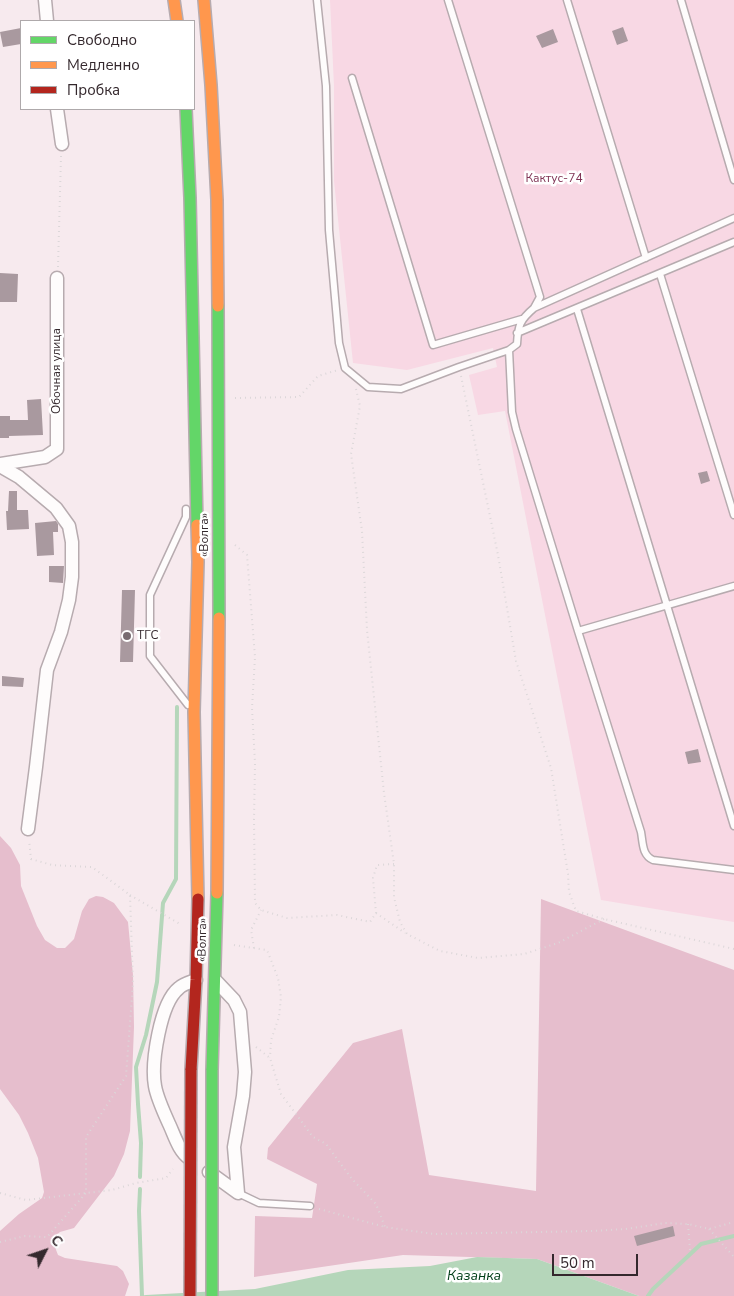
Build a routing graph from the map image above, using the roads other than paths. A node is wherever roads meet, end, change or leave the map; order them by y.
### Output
1 (45, 0) edge
2 (174, 0) edge
3 (204, 0) edge
4 (318, 0) edge
5 (448, 0) edge
6 (567, 0) edge
7 (681, 0) edge
8 (48, 20) edge
9 (177, 20) edge
10 (352, 78) dead end
11 (58, 110) edge
12 (186, 110) edge
13 (62, 144) road end
14 (734, 180) edge
15 (734, 218) edge
16 (734, 242) edge
17 (646, 258) junction
18 (660, 274) junction
19 (57, 278) road end
20 (534, 308) junction
21 (577, 309) junction
22 (522, 319) junction
23 (518, 333) junction
24 (509, 350) junction
25 (195, 451) junction
26 (0, 465) edge
27 (188, 474) dead end
28 (187, 500) dead end
29 (734, 515) edge
30 (734, 586) edge
31 (667, 605) junction
32 (578, 631) junction
33 (194, 712) junction
34 (734, 826) edge
35 (28, 829) road end
36 (734, 870) edge
37 (196, 980) junction
38 (216, 981) junction
39 (238, 1193) junction
40 (310, 1206) road end
41 (190, 1296) edge
42 (212, 1296) edge

1 - 8 street
2 - 9 highway
3 - 38 highway, «Волга»
4 - 24 lane
5 - 20 lane
6 - 17 lane
7 - 14 lane
10 - 22 lane
11 - 13 street
12 - 25 highway, «Волга»
15 - 17 lane
16 - 18 lane
17 - 20 lane
18 - 21 lane
18 - 29 lane
19 - 26 street, Обочная улица
20 - 22 lane
21 - 23 lane
21 - 31 lane
22 - 23 lane
23 - 24 lane
24 - 32 lane
25 - 27 lane
25 - 33 highway, «Волга»
26 - 35 street
28 - 33 lane
30 - 31 lane
31 - 32 lane
31 - 34 lane
32 - 36 lane
33 - 37 highway, «Волга»
37 - 39 street
37 - 41 highway, «Волга», bridge
38 - 39 street
38 - 42 highway, «Волга», bridge
39 - 40 lane

